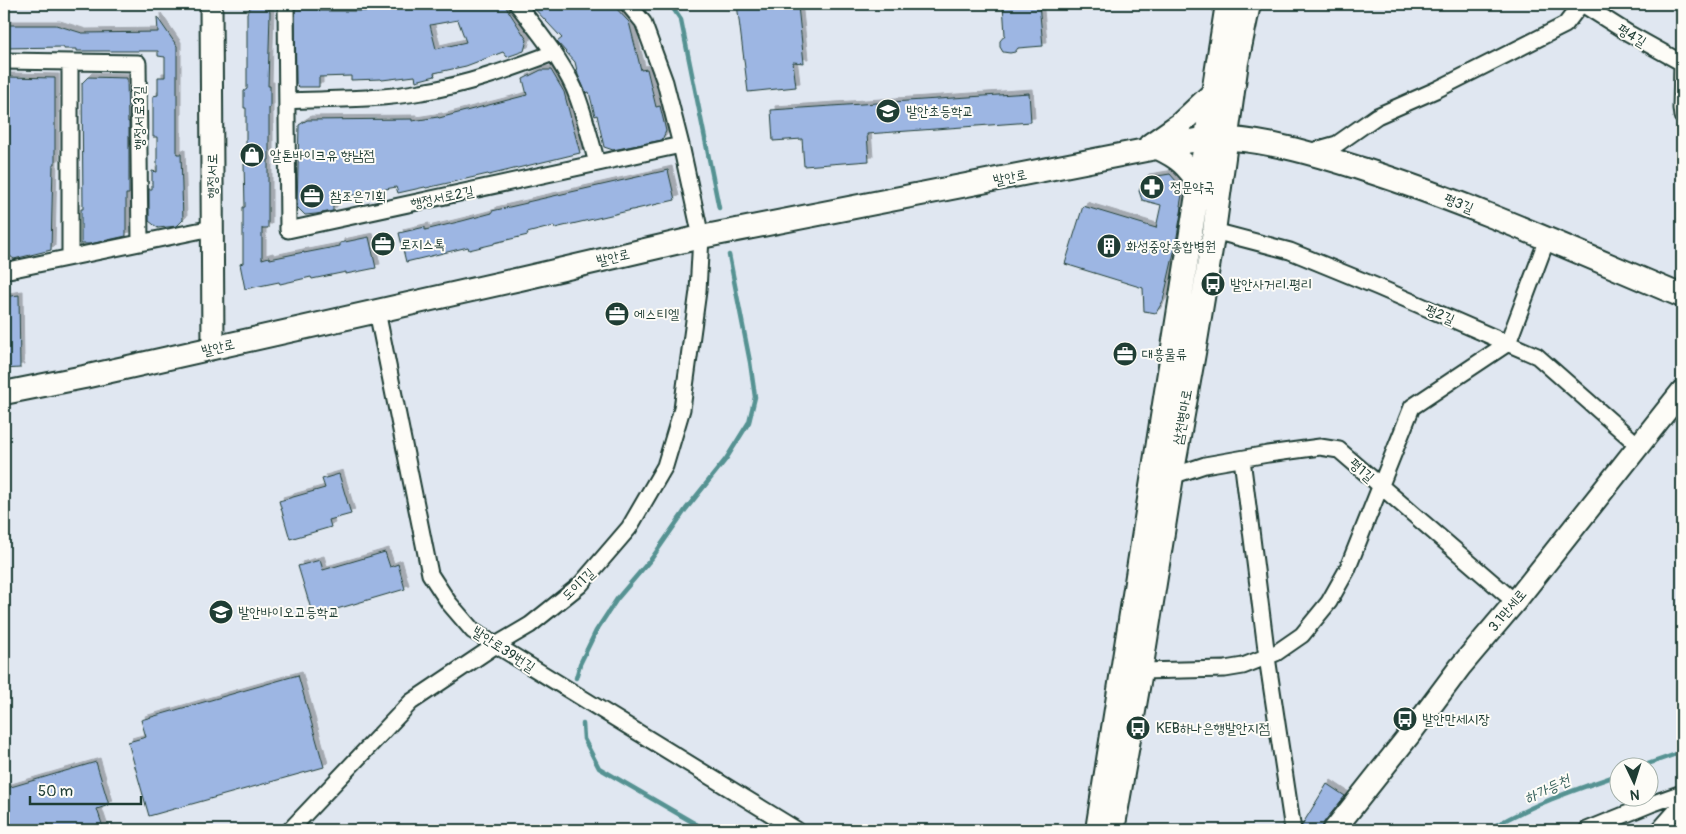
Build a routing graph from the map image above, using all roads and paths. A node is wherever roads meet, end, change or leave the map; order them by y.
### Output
1 (211, 4) edge
2 (286, 4) edge
3 (517, 4) edge
4 (628, 4) edge
5 (1228, 4) edge
6 (1249, 4) edge
7 (1582, 4) edge
8 (553, 53) junction
9 (4, 61) edge
10 (70, 62) junction
11 (1682, 64) edge
12 (1214, 92) junction
13 (287, 101) junction
14 (1682, 116) edge
15 (1216, 138) junction
16 (681, 145) junction
17 (1149, 149) junction
18 (1308, 152) junction
19 (597, 163) junction
20 (1199, 184) junction
21 (212, 228) junction
22 (1214, 231) junction
23 (701, 237) junction
24 (1547, 239) junction
25 (140, 243) junction
26 (70, 257) junction
27 (4, 271) edge
28 (1682, 296) edge
29 (377, 311) junction
30 (1508, 343) junction
31 (213, 348) junction
32 (1682, 392) edge
33 (4, 393) edge
34 (1639, 446) junction
35 (1242, 459) junction
36 (1172, 476) junction
37 (1381, 488) junction
38 (1515, 602) junction
39 (496, 645) junction
40 (1267, 657) junction
41 (1141, 671) junction
42 (1682, 793) edge
43 (1682, 804) edge
44 (290, 830) edge
45 (797, 830) edge
46 (1098, 830) edge
47 (1113, 830) edge
48 (1293, 830) edge
49 (1334, 830) edge
50 (1587, 830) edge
51 (1659, 830) edge

1 - 21 street, 행정서로
2 - 13 street
3 - 8 street
4 - 16 street
5 - 12 main road, 삼천병마로
6 - 15 main road, 삼천병마로
7 - 11 street, 평4길
7 - 18 street
8 - 13 street
8 - 19 street
9 - 10 street, 행정서로3길
10 - 25 street, 행정서로3길
10 - 26 street
11 - 14 street
12 - 15 main road, 삼천병마로
12 - 17 main road
13 - 19 street, 행정서로2길
15 - 17 main road, 발안로
15 - 18 main road, 평3길
15 - 20 main road, 삼천병마로
15 - 22 main road, 삼천병마로
16 - 19 street, 행정서로2길
16 - 23 street
17 - 20 main road
17 - 23 main road, 발안로
18 - 24 main road, 평3길
20 - 46 main road, 삼천병마로
21 - 25 street
21 - 31 street, 행정서로
22 - 30 street, 평2길
22 - 36 main road, 삼천병마로
23 - 29 main road, 발안로
23 - 39 street, 도이1길
24 - 28 main road, 평3길
24 - 30 street
25 - 26 street
26 - 27 street
29 - 31 main road, 발안로
29 - 39 street, 발안로39번길
30 - 34 street, 평2길
30 - 37 street
31 - 33 main road, 발안로
32 - 34 street, 3.1만세로
34 - 38 street, 3.1만세로
35 - 36 street, 평1길
35 - 37 street, 평1길
35 - 40 street
36 - 41 main road, 삼천병마로
37 - 38 street, 평1길
37 - 40 street
38 - 49 street, 3.1만세로
39 - 44 street, 도이1길
39 - 45 street, 발안로39번길
40 - 41 street
40 - 48 street
41 - 47 main road, 삼천병마로
42 - 50 street
43 - 51 street

